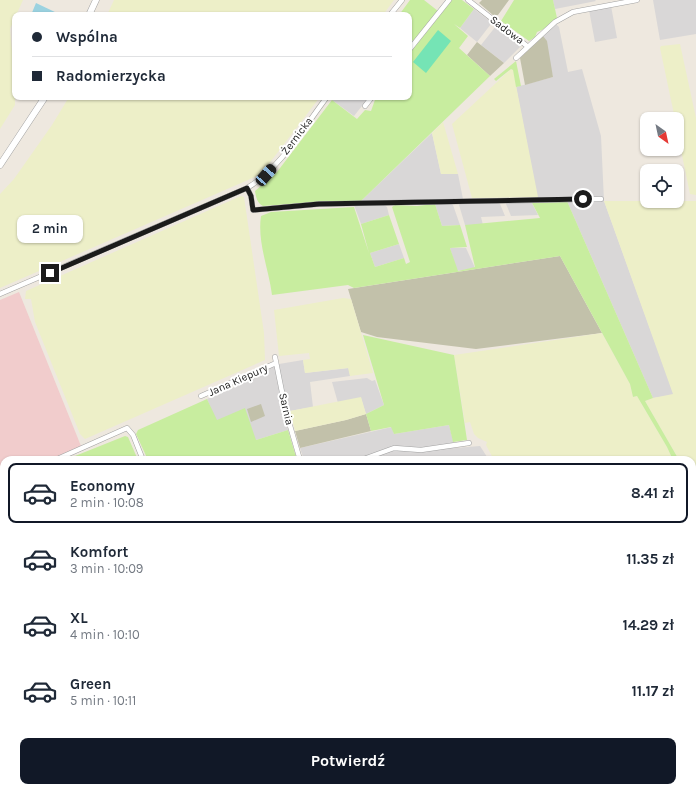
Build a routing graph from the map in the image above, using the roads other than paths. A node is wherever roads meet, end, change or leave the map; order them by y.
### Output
1 (96, 0) edge
2 (402, 0) edge
3 (449, 0) edge
4 (468, 0) edge
5 (637, 0) edge
6 (90, 12) edge
7 (392, 12) edge
8 (412, 46) edge
9 (527, 46) junction
10 (516, 58) dead end
11 (43, 100) edge
12 (325, 100) edge
13 (370, 100) edge
14 (365, 106) dead end
15 (0, 165) edge
16 (247, 188) junction
17 (602, 199) dead end
18 (0, 294) edge
19 (275, 357) dead end
20 (276, 363) junction
21 (201, 396) dead end
22 (469, 443) dead end
23 (64, 456) edge
24 (141, 456) edge
25 (299, 456) edge
26 (372, 456) edge

1 - 6 street
2 - 7 street
3 - 8 street
4 - 9 street, Sadowa
5 - 9 street
9 - 10 street
11 - 15 street
12 - 16 street, Żernicka
13 - 14 street
16 - 17 street
16 - 18 street, Żernicka
19 - 20 street, Sarnia
20 - 21 street, Jana Kiepury
20 - 25 street, Sarnia
22 - 26 street
23 - 24 street

